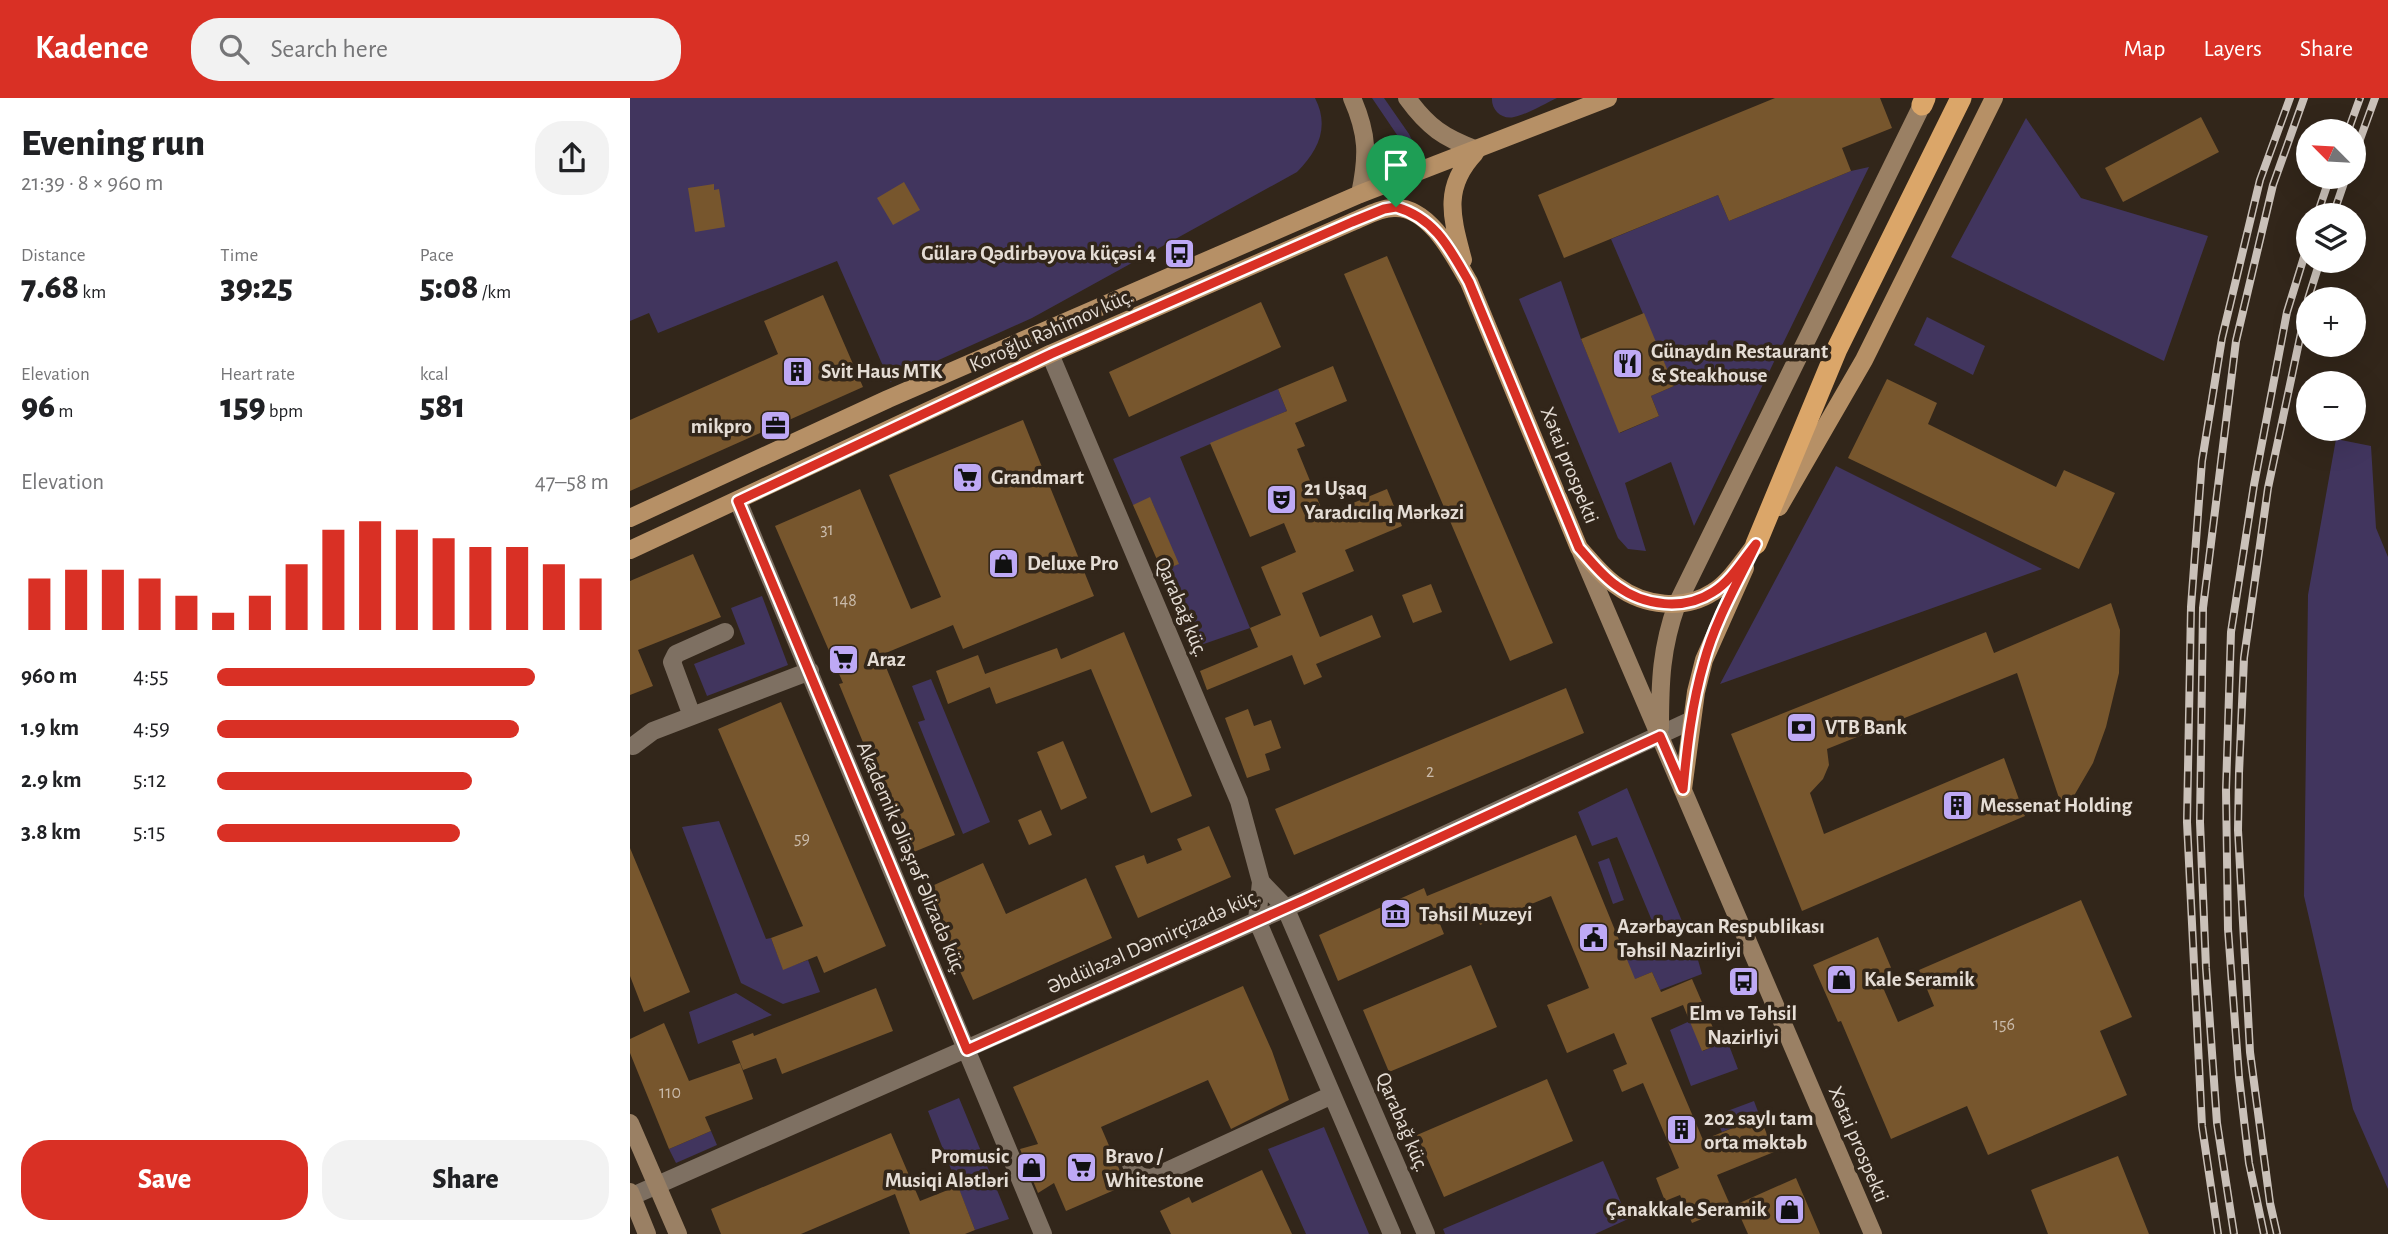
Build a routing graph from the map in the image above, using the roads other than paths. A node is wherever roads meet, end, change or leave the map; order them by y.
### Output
1 (1352, 98) edge
2 (1407, 98) edge
3 (1608, 98) edge
4 (1961, 98) edge
5 (1994, 98) edge
6 (1924, 100) edge
7 (1478, 150) junction
8 (1360, 194) junction
9 (1469, 282) junction
10 (1051, 354) junction
11 (738, 501) junction
12 (630, 518) edge
13 (1756, 544) junction
14 (1579, 548) junction
15 (630, 550) edge
16 (1677, 604) junction
17 (725, 632) dead end
18 (810, 671) junction
19 (692, 716) junction
20 (1692, 720) junction
21 (1660, 736) junction
22 (633, 746) dead end
23 (1683, 789) junction
24 (1261, 882) junction
25 (1285, 907) junction
26 (1257, 920) junction
27 (967, 1050) junction
28 (1332, 1095) junction
29 (630, 1123) edge
30 (1130, 1162) dead end
31 (657, 1185) junction
32 (631, 1195) edge
33 (647, 1234) edge
34 (678, 1234) edge
35 (1043, 1234) edge
36 (1392, 1234) edge
37 (1426, 1234) edge
38 (1873, 1234) edge

1 - 8 main road
2 - 7 main road
3 - 7 main road, Koroğlu Rəhimov küç.
4 - 13 highway
5 - 13 main road
6 - 16 main road
7 - 8 main road, Koroğlu Rəhimov küç.
7 - 9 main road
8 - 12 main road, Koroğlu Rəhimov küç.
9 - 10 main road, Koroğlu Rəhimov küç.
9 - 14 main road, Xətai prospekti
10 - 11 main road, Koroğlu Rəhimov küç.
10 - 24 street, Qarabağ küç.
11 - 15 main road, Koroğlu Rəhimov küç.
11 - 18 street, Akademik Əliəşrəf Əlizadə küç.
13 - 16 main road
13 - 20 main road
14 - 16 main road
14 - 21 main road, Xətai prospekti
16 - 21 main road
17 - 19 street
18 - 19 street
18 - 27 street, Akademik Əliəşrəf Əlizadə küç.
19 - 22 street
20 - 21 street, Əbdüləzəl DƏmirçizadə küç.
20 - 23 main road
21 - 23 main road, Xətai prospekti
21 - 25 street, Əbdüləzəl DƏmirçizadə küç.
23 - 38 main road, Xətai prospekti
24 - 25 street, Qarabağ küç.
24 - 26 street, Qarabağ küç.
25 - 26 street, Əbdüləzəl DƏmirçizadə küç.
25 - 37 street, Qarabağ küç.
26 - 27 street, Əbdüləzəl DƏmirçizadə küç.
26 - 28 street, Qarabağ küç.
27 - 31 street, Əbdüləzəl DƏmirçizadə küç.
27 - 35 street, Akademik Əliəşrəf Əlizadə küç.
28 - 30 street
28 - 36 street, Qarabağ küç.
29 - 31 main road
31 - 32 street, Əbdüləzəl DƏmirçizadə küç.
31 - 34 main road
32 - 33 main road

